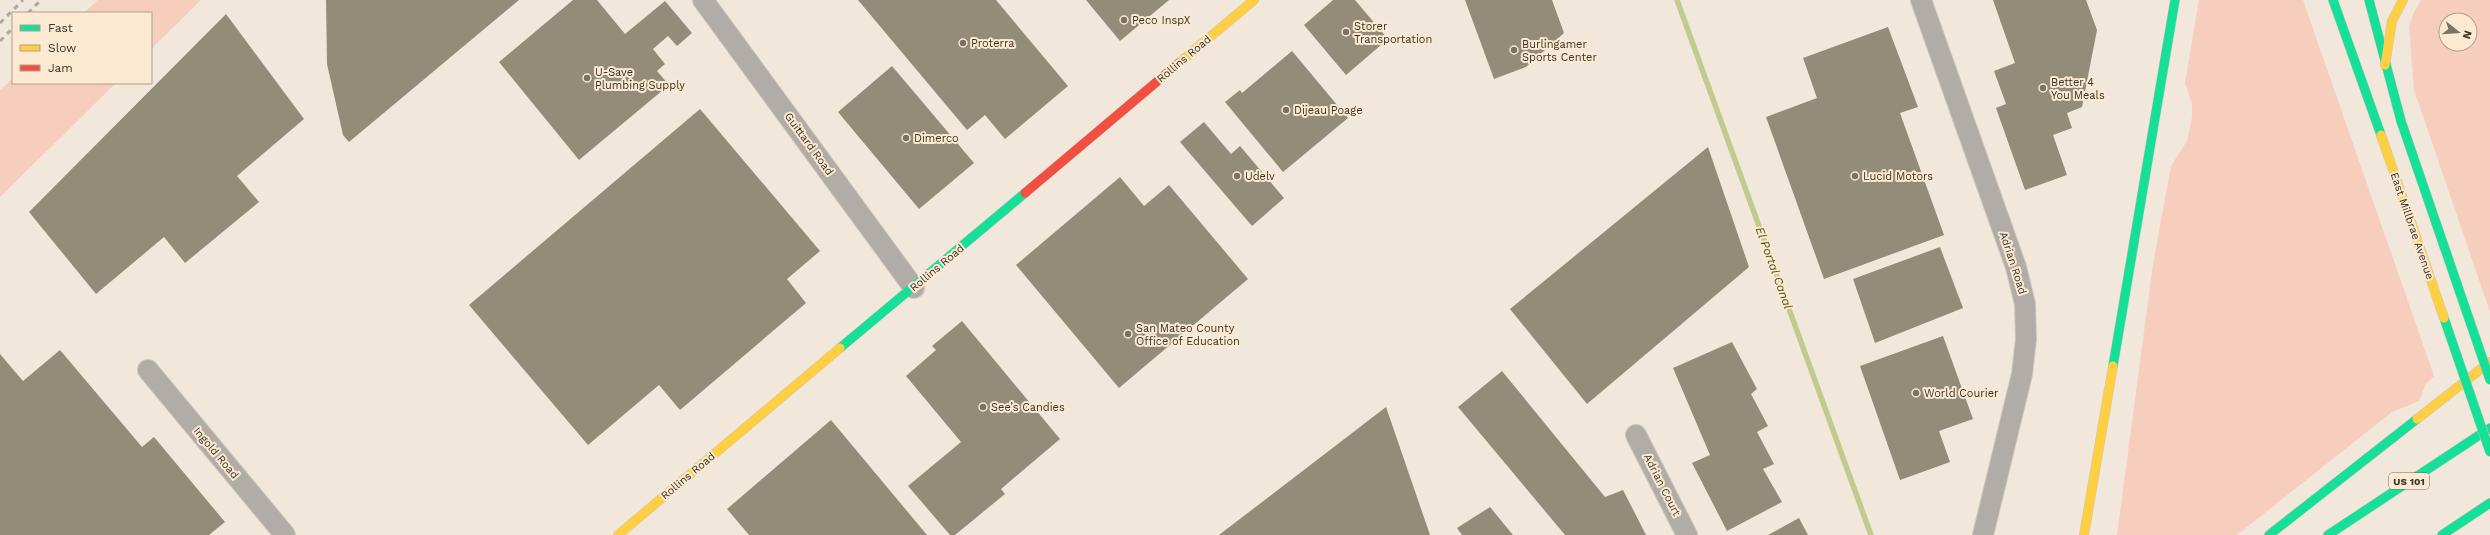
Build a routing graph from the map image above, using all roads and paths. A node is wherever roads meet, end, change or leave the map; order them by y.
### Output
1 (703, 0) edge
2 (1253, 0) edge
3 (1921, 0) edge
4 (2175, 0) edge
5 (2333, 0) edge
6 (2369, 0) edge
7 (2403, 0) edge
8 (2385, 65) junction
9 (914, 288) junction
10 (2490, 362) edge
11 (148, 370) dead end
12 (2490, 380) edge
13 (2490, 428) edge
14 (1636, 436) dead end
15 (2490, 452) edge
16 (2490, 503) edge
17 (285, 535) edge
18 (618, 535) edge
19 (1687, 535) edge
20 (1983, 535) edge
21 (2084, 535) edge
22 (2269, 535) edge
23 (2328, 535) edge
24 (2442, 535) edge

1 - 9 street, Guittard Road
2 - 9 main road, Rollins Road
3 - 20 street, Adrian Road
4 - 21 main road
5 - 15 main road, East Millbrae Avenue, bridge
6 - 8 main road
7 - 8 main road
8 - 12 main road, bridge
9 - 18 main road, Rollins Road
10 - 22 main road
11 - 17 street, Ingold Road
13 - 23 main road, US 101
14 - 19 street, Adrian Court
16 - 24 main road

